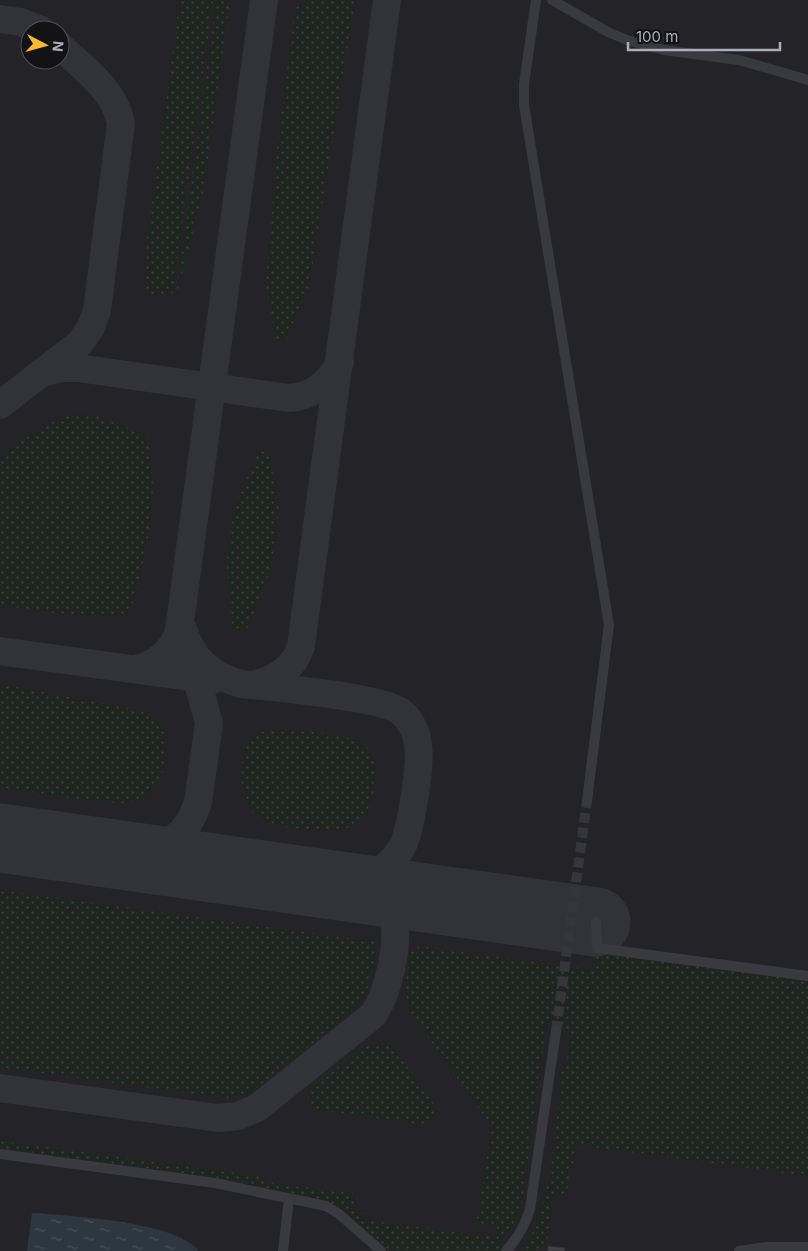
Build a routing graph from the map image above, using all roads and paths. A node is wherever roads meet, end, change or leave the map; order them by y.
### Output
1 (536, 0) edge
2 (552, 0) edge
3 (808, 80) edge
4 (587, 800) tunnel mouth
5 (596, 922) dead end
6 (808, 976) edge
7 (556, 1031) tunnel mouth
8 (0, 1154) edge
9 (290, 1199) junction
10 (808, 1247) edge
11 (283, 1251) edge
12 (381, 1251) edge
13 (506, 1251) edge
14 (739, 1251) edge

1 - 4 lane
2 - 3 lane
5 - 6 lane
7 - 13 lane
8 - 9 lane
9 - 11 lane
9 - 12 lane
10 - 14 lane

